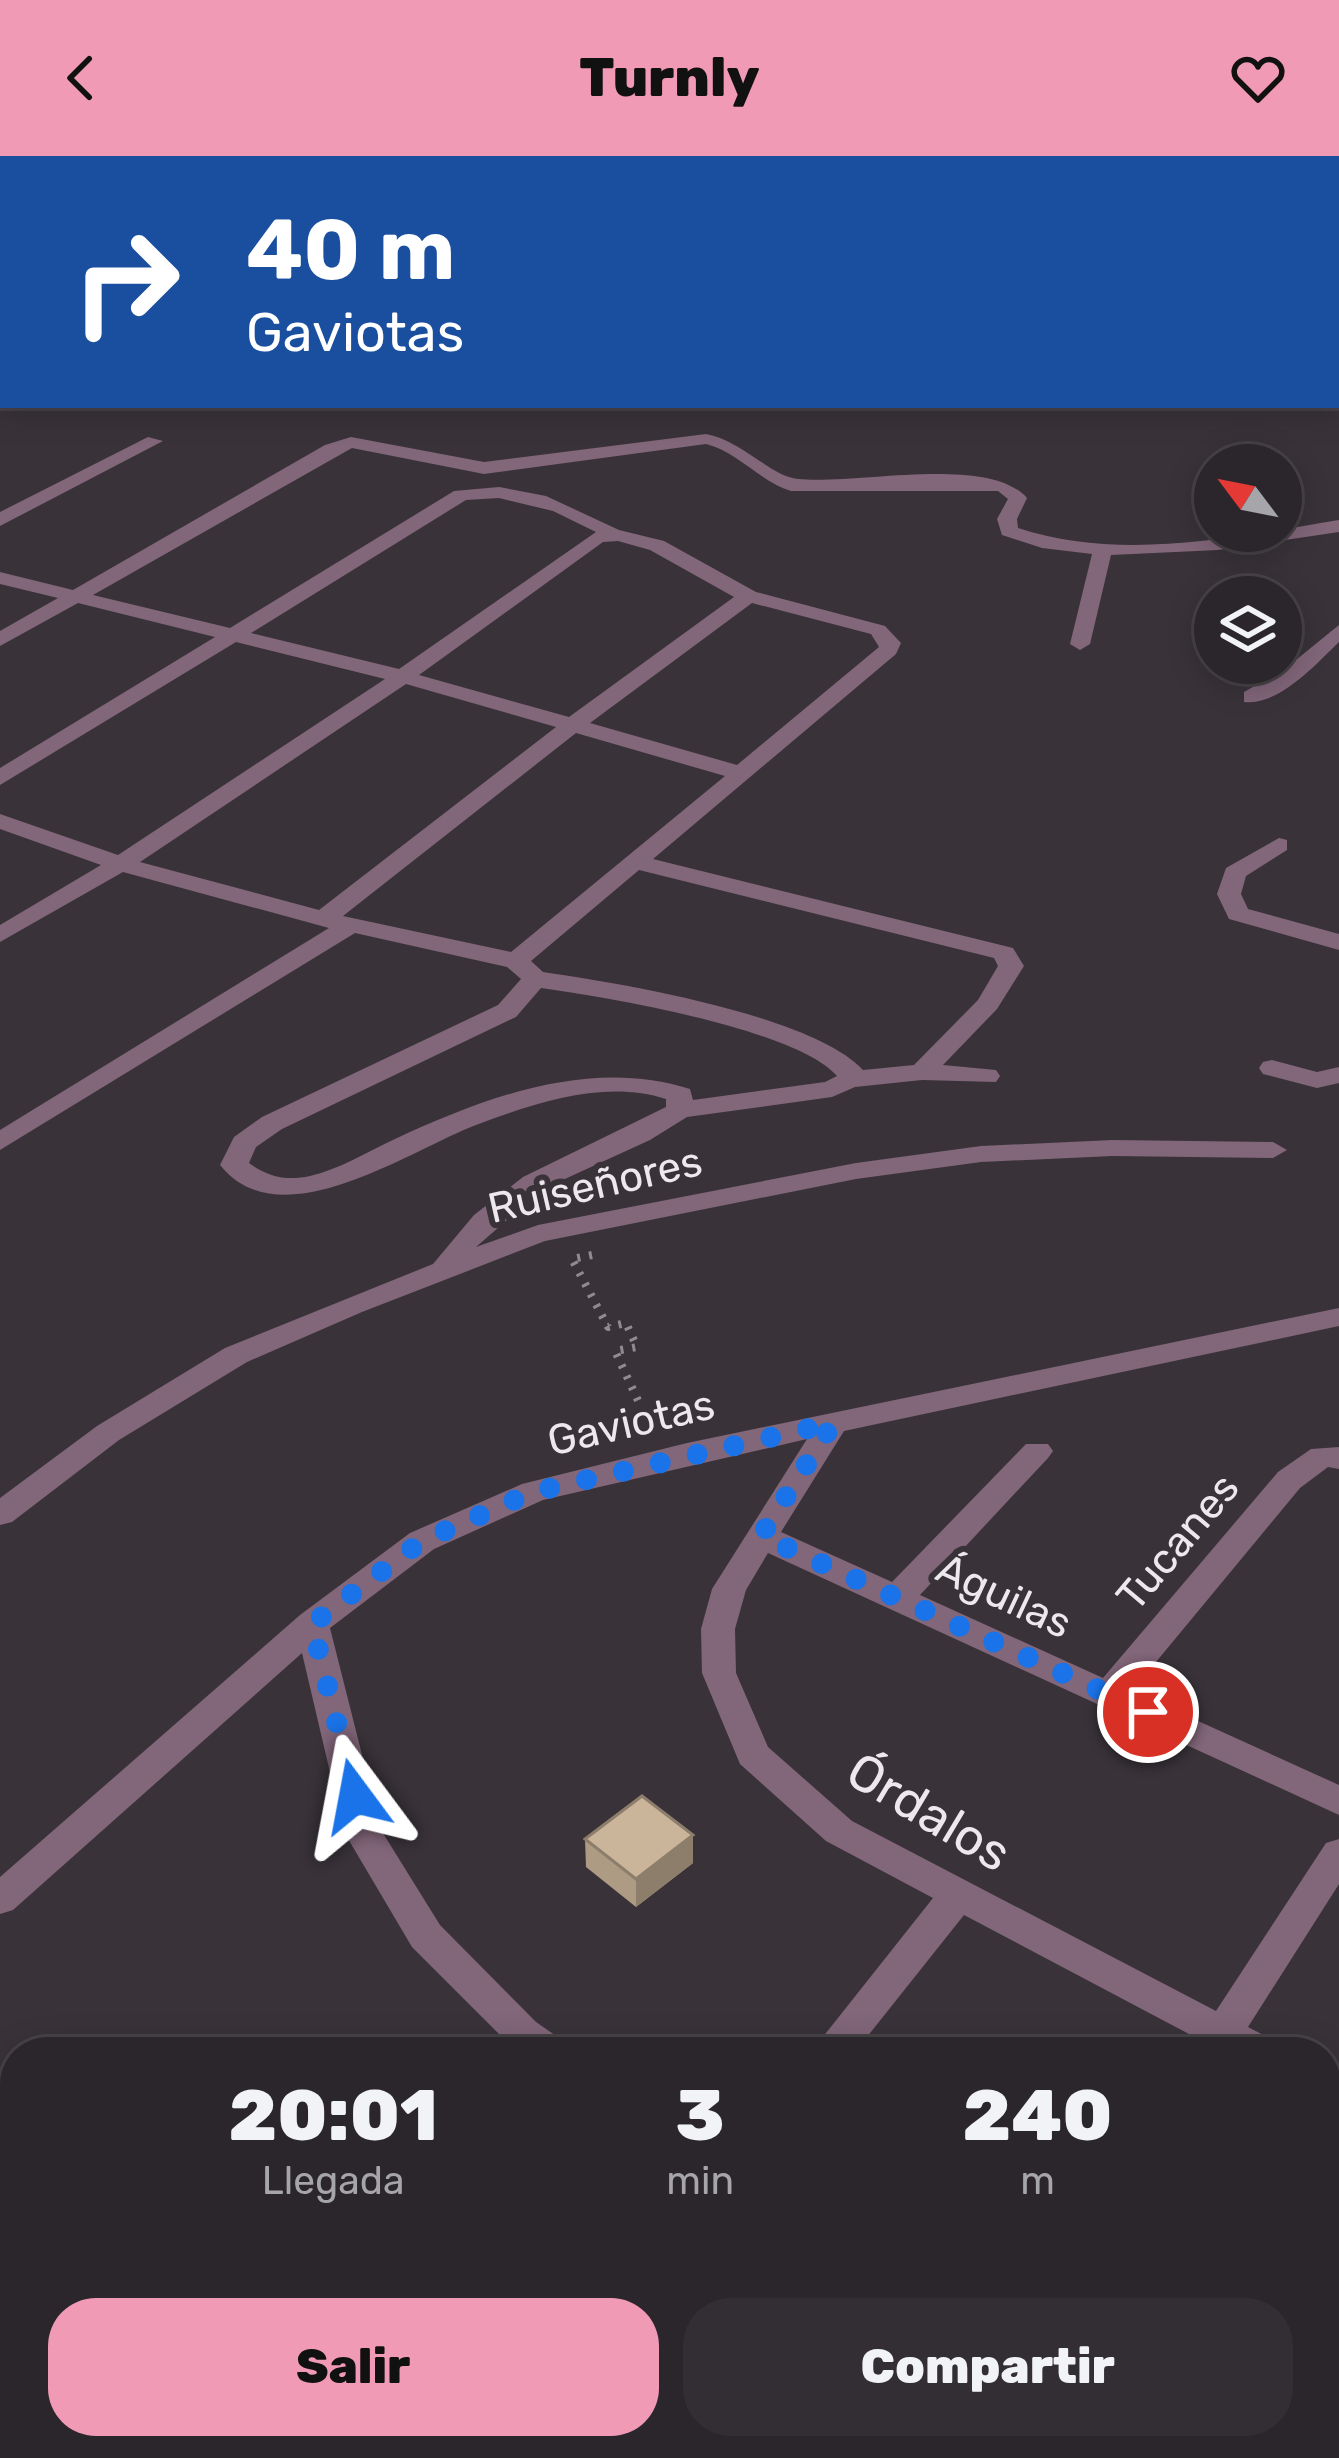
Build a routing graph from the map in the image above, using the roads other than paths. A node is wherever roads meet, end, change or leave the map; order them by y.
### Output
1 (154, 441) dead end
2 (0, 520) edge
3 (1339, 526) edge
4 (612, 533) junction
5 (1102, 548) junction
6 (0, 578) edge
7 (749, 596) junction
8 (74, 597) junction
9 (1339, 631) edge
10 (231, 636) junction
11 (0, 640) edge
12 (1080, 644) dead end
13 (404, 677) junction
14 (1252, 697) dead end
15 (573, 725) junction
16 (744, 774) junction
17 (0, 778) edge
18 (0, 821) edge
19 (1279, 845) dead end
20 (639, 863) junction
21 (123, 865) junction
22 (323, 919) junction
23 (351, 925) junction
24 (0, 935) edge
25 (1339, 942) edge
26 (526, 970) junction
27 (1272, 1068) dead end
28 (922, 1072) junction
29 (987, 1076) dead end
30 (1339, 1076) edge
31 (849, 1080) junction
32 (679, 1110) junction
33 (0, 1142) edge
34 (1273, 1150) dead end
35 (443, 1270) junction
36 (1339, 1317) edge
37 (833, 1423) junction
38 (1037, 1451) dead end
39 (1330, 1457) edge
40 (0, 1514) edge
41 (761, 1536) junction
42 (898, 1597) junction
43 (312, 1624) junction
44 (1110, 1694) junction
45 (1339, 1801) edge
46 (1339, 1853) edge
47 (958, 1895) junction
48 (0, 1899) edge
49 (1224, 2032) junction
50 (526, 2037) edge
51 (843, 2037) edge
52 (1233, 2037) edge

1 - 2 street
3 - 5 street
4 - 7 street
4 - 10 street
4 - 13 street
5 - 8 street
5 - 12 street
6 - 8 street
7 - 15 street
7 - 16 street
8 - 10 street
8 - 11 street
9 - 14 street
10 - 13 street
10 - 17 street
13 - 15 street
13 - 21 street
15 - 16 street
15 - 22 street
16 - 20 street
18 - 21 street
19 - 25 street
20 - 26 street
20 - 28 street
21 - 22 street
21 - 24 street
22 - 23 street
23 - 26 street
23 - 33 street
26 - 31 street
26 - 32 street
27 - 30 street
28 - 29 street
28 - 31 street
31 - 32 street
32 - 35 street
34 - 35 street, Ruiseñores
35 - 40 street, Ruiseñores
36 - 37 street, Gaviotas
37 - 41 street, Órdalos
37 - 43 street, Gaviotas
38 - 42 street
39 - 44 street, Tucanes
41 - 42 street, Águilas
41 - 47 street, Órdalos
42 - 44 street, Águilas
43 - 48 street, Gaviotas
43 - 50 street
44 - 45 street, Águilas
46 - 49 street
47 - 49 street, Órdalos
47 - 51 street
49 - 52 street, Órdalos

